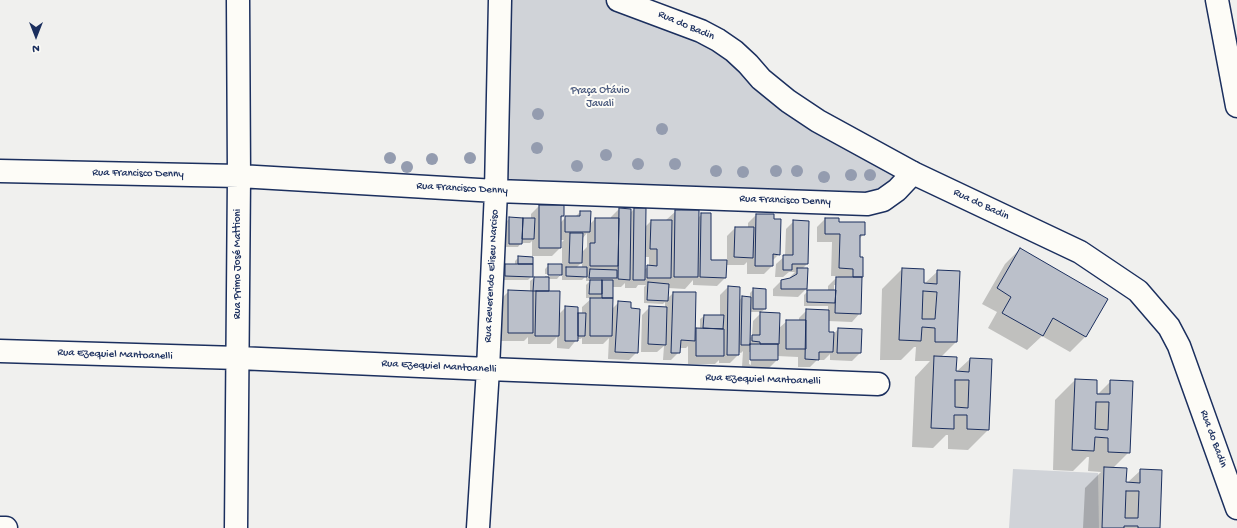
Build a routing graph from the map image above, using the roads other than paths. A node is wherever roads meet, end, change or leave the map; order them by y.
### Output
1 (238, 0) edge
2 (500, 0) edge
3 (618, 0) edge
4 (1217, 0) edge
5 (1237, 106) edge
6 (0, 171) edge
7 (913, 173) junction
8 (239, 176) junction
9 (496, 191) junction
10 (0, 351) edge
11 (238, 358) junction
12 (488, 369) junction
13 (878, 384) dead end
14 (1237, 508) edge
15 (0, 528) edge
16 (6, 528) edge
17 (236, 528) edge
18 (478, 528) edge

1 - 8 street, Rua Primo José Mattioni
2 - 9 street, Rua Reverendo Eliseu Narciso
3 - 7 street, Rua do Badin
4 - 5 street
6 - 8 street, Rua Francisco Denny
7 - 9 street, Rua Francisco Denny
7 - 14 street, Rua do Badin
8 - 9 street, Rua Francisco Denny
8 - 11 street, Rua Primo José Mattioni
9 - 12 street, Rua Reverendo Eliseu Narciso
10 - 11 street, Rua Ezequiel Mantoanelli
11 - 12 street, Rua Ezequiel Mantoanelli
11 - 17 street, Rua Primo José Mattioni
12 - 13 street, Rua Ezequiel Mantoanelli
12 - 18 street, Rua Reverendo Eliseu Narciso
15 - 16 street

